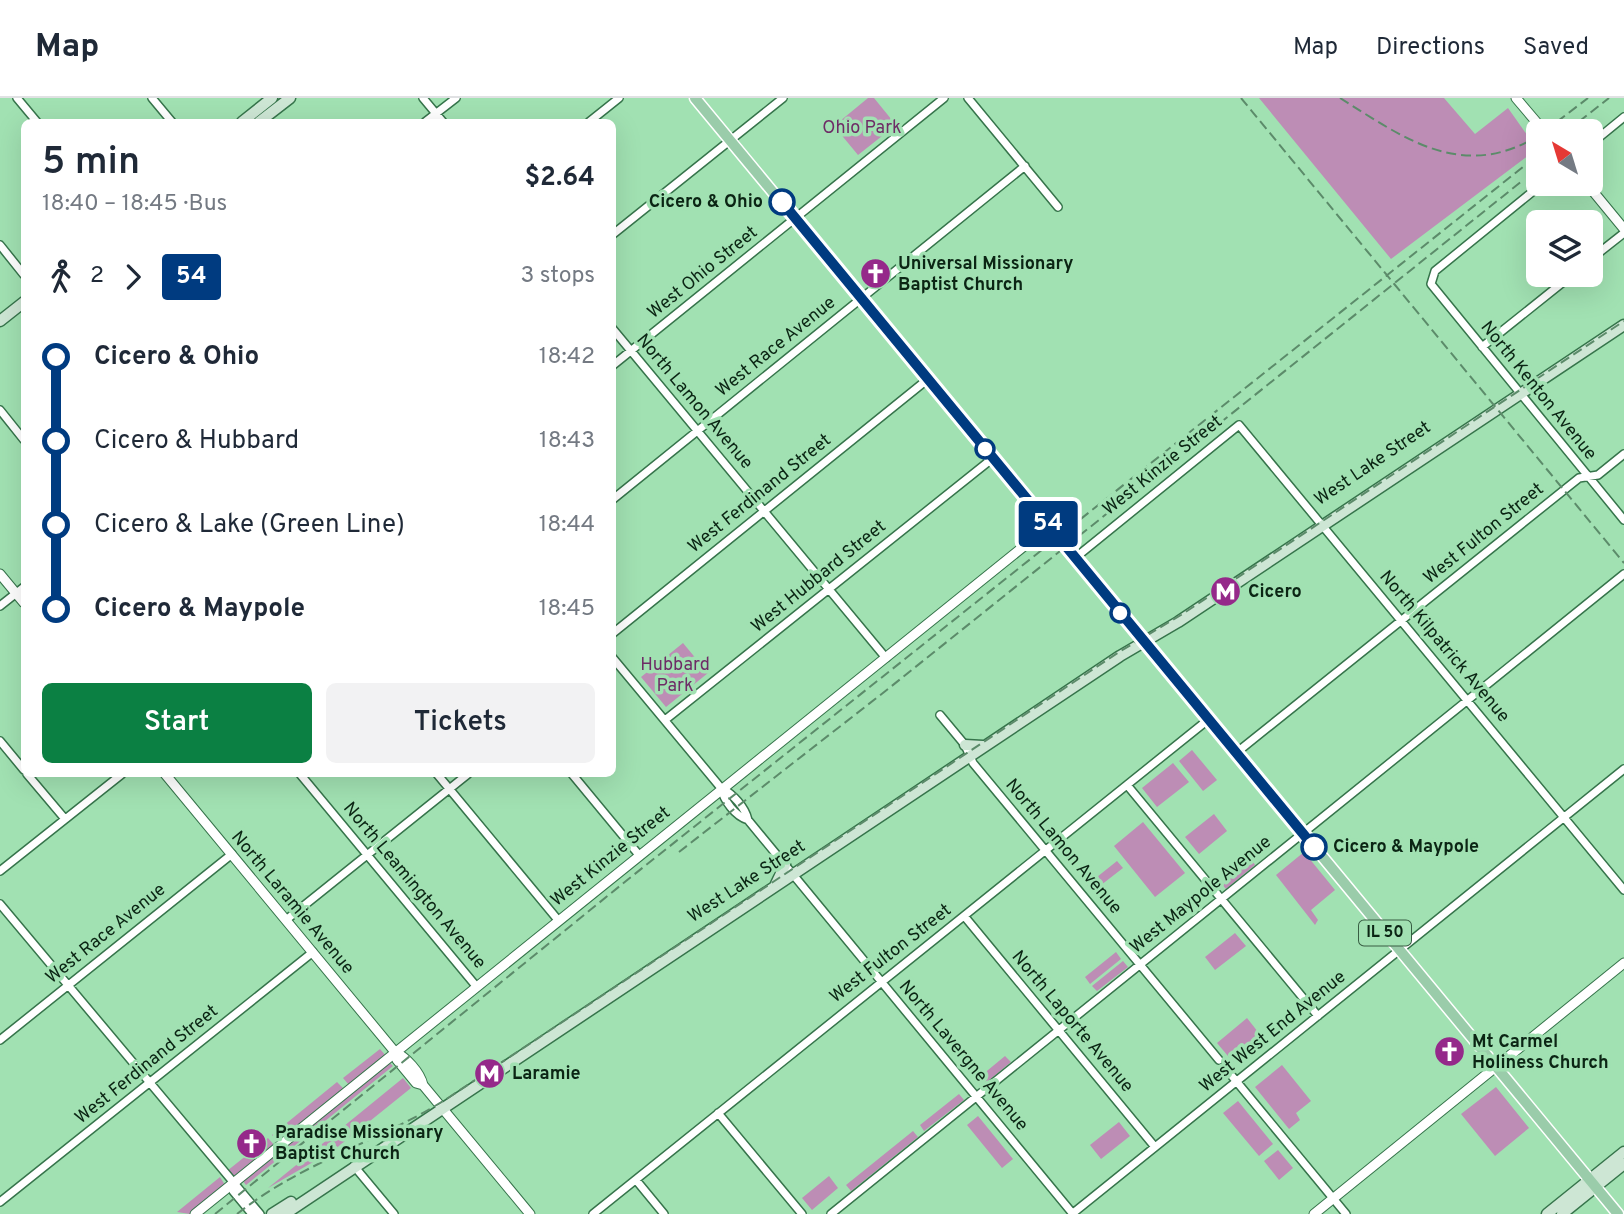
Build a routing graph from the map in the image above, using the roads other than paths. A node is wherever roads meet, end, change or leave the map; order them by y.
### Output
1 (17, 98) edge
2 (152, 98) edge
3 (272, 98) edge
4 (289, 98) edge
5 (422, 98) edge
6 (456, 98) edge
7 (619, 98) edge
8 (695, 98) edge
9 (783, 98) edge
10 (944, 98) edge
11 (968, 98) edge
12 (1516, 98) edge
13 (436, 114) junction
14 (1624, 117) edge
15 (34, 119) edge
16 (170, 119) edge
17 (246, 119) edge
18 (263, 119) edge
19 (429, 119) edge
20 (440, 119) edge
21 (593, 119) edge
22 (1534, 119) edge
23 (1603, 134) edge
24 (730, 140) junction
25 (1025, 166) junction
26 (1527, 196) edge
27 (1596, 196) edge
28 (1058, 207) dead end
29 (795, 219) junction
30 (1624, 231) edge
31 (616, 232) edge
32 (0, 245) edge
33 (1603, 249) edge
34 (21, 271) edge
35 (1557, 287) edge
36 (861, 299) junction
37 (21, 304) edge
38 (1624, 318) edge
39 (0, 321) edge
40 (1624, 325) edge
41 (1624, 332) edge
42 (616, 333) edge
43 (1482, 347) junction
44 (632, 351) junction
45 (616, 363) edge
46 (928, 379) junction
47 (1520, 394) junction
48 (0, 410) edge
49 (1239, 425) joint
50 (698, 431) junction
51 (21, 436) edge
52 (1624, 454) edge
53 (993, 458) junction
54 (1588, 477) junction
55 (616, 497) edge
56 (764, 511) junction
57 (1624, 520) edge
58 (1323, 525) junction
59 (1049, 526) junction
60 (1075, 558) junction
61 (0, 573) edge
62 (1624, 574) edge
63 (21, 589) edge
64 (829, 590) junction
65 (16, 593) junction
66 (21, 599) edge
67 (0, 606) edge
68 (1401, 621) junction
69 (616, 631) edge
70 (1142, 639) junction
71 (886, 658) junction
72 (616, 661) edge
73 (1467, 700) junction
74 (940, 715) dead end
75 (1209, 719) junction
76 (665, 720) junction
77 (0, 741) edge
78 (966, 751) junction
79 (1236, 752) junction
80 (21, 766) edge
81 (1624, 769) edge
82 (30, 777) edge
83 (118, 777) edge
84 (168, 777) edge
85 (302, 777) edge
86 (439, 777) edge
87 (464, 777) edge
88 (574, 777) edge
89 (1127, 785) junction
90 (721, 788) junction
91 (449, 789) junction
92 (1564, 817) junction
93 (65, 819) junction
94 (1303, 833) junction
95 (828, 849) junction
96 (1046, 851) junction
97 (232, 854) junction
98 (367, 855) junction
99 (639, 855) junction
100 (0, 872) edge
101 (792, 873) junction
102 (1624, 890) edge
103 (1222, 899) junction
104 (753, 900) junction
105 (0, 904) edge
106 (965, 917) junction
107 (286, 920) junction
108 (558, 920) junction
109 (1399, 950) junction
110 (313, 952) junction
111 (1624, 963) edge
112 (1140, 964) junction
113 (881, 982) junction
114 (68, 986) junction
115 (476, 986) junction
116 (1318, 1016) junction
117 (1059, 1030) junction
118 (0, 1040) edge
119 (395, 1052) junction
120 (1219, 1060) dead end
121 (1496, 1067) junction
122 (1227, 1070) dead end
123 (1237, 1081) junction
124 (149, 1084) junction
125 (976, 1097) junction
126 (441, 1107) junction
127 (719, 1113) junction
128 (1155, 1147) junction
129 (1624, 1152) edge
130 (1624, 1164) edge
131 (354, 1166) junction
132 (636, 1180) junction
133 (1592, 1183) junction
134 (232, 1184) junction
135 (1333, 1199) junction
136 (0, 1202) edge
137 (195, 1214) edge
138 (252, 1214) edge
139 (260, 1214) edge
140 (272, 1214) edge
141 (285, 1214) edge
142 (394, 1214) edge
143 (530, 1214) edge
144 (593, 1214) edge
145 (664, 1214) edge
146 (802, 1214) edge
147 (831, 1214) edge
148 (1073, 1214) edge
149 (1314, 1214) edge
150 (1346, 1214) edge
151 (1547, 1214) edge
152 (1562, 1214) edge
153 (1618, 1214) edge

1 - 15 street
2 - 16 street
3 - 17 main road
4 - 18 main road
5 - 13 street
6 - 13 street
7 - 21 street
8 - 24 main road, IL 50
9 - 24 street
10 - 29 street, West Ohio Street
11 - 25 street
12 - 22 street
13 - 19 street
13 - 20 street
14 - 23 street
24 - 29 main road, IL 50
24 - 31 street
25 - 28 street
25 - 36 street, West Race Avenue
26 - 43 street, North Kenton Avenue
27 - 30 street
29 - 36 main road, IL 50
29 - 44 street, West Ohio Street
30 - 33 street
32 - 34 street
35 - 43 street
36 - 46 main road, IL 50
36 - 50 street, West Race Avenue
37 - 39 main road
38 - 47 main road, West Lake Street
40 - 47 main road, West Lake Street
41 - 47 main road, West Lake Street
42 - 44 street, North Lamon Avenue
43 - 47 street, North Kenton Avenue
44 - 45 street, West Ohio Street
44 - 50 street, North Lamon Avenue
46 - 53 main road, IL 50
46 - 56 street, West Ferdinand Street
47 - 54 street, North Kenton Avenue
47 - 58 main road, West Lake Street
48 - 51 street
49 - 58 street, North Kilpatrick Avenue
49 - 60 street, West Kinzie Street
50 - 55 street, West Race Avenue
50 - 56 street, North Lamon Avenue
52 - 54 street, West Fulton Street
53 - 59 main road, IL 50
53 - 64 street, West Hubbard Street
54 - 57 street, North Kenton Avenue
54 - 68 street, West Fulton Street
56 - 64 street, North Lamon Avenue
56 - 69 street, West Ferdinand Street
58 - 68 street, North Kilpatrick Avenue
58 - 70 main road, West Lake Street
58 - 70 main road, West Lake Street
59 - 60 main road, IL 50
59 - 71 street, West Kinzie Street
60 - 70 main road, IL 50
61 - 65 street
62 - 73 street, West Maypole Avenue
63 - 65 street
64 - 71 street, North Lamon Avenue
64 - 76 street, West Hubbard Street
65 - 66 street
65 - 67 street
68 - 73 street, North Kilpatrick Avenue
68 - 79 street, West Fulton Street
70 - 75 main road, IL 50
70 - 78 main road, West Lake Street
71 - 90 street, West Kinzie Street
72 - 76 street, North Lavergne Avenue
73 - 92 street, North Kilpatrick Avenue
73 - 94 street, West Maypole Avenue
74 - 78 street, North Lamon Avenue
75 - 79 main road, IL 50
75 - 89 street, West Fulton Street
76 - 90 street, North Lavergne Avenue
77 - 80 street
78 - 95 main road, West Lake Street
78 - 96 street, North Lamon Avenue
79 - 94 main road, IL 50
81 - 92 street, West West End Avenue
82 - 93 street
83 - 93 street
84 - 97 street, North Laramie Avenue
85 - 98 street, North Leamington Avenue
86 - 91 street
87 - 91 street
88 - 99 street
89 - 96 street, West Fulton Street
89 - 103 street
90 - 99 street, West Kinzie Street
90 - 101 street, North Lavergne Avenue
91 - 98 street
91 - 108 street
92 - 102 street, North Kilpatrick Avenue
92 - 109 street, West West End Avenue
93 - 100 street
94 - 103 street, West Maypole Avenue
94 - 109 main road, IL 50
95 - 101 main road, West Lake Street
95 - 101 main road
96 - 106 street, West Fulton Street
96 - 112 street, North Lamon Avenue
97 - 107 street, North Laramie Avenue
97 - 114 street, West Race Avenue
98 - 107 street
98 - 115 street, North Leamington Avenue
99 - 108 street, West Kinzie Street
101 - 104 main road, West Lake Street
101 - 104 main road
101 - 113 street, North Lavergne Avenue
103 - 112 street, West Maypole Avenue
103 - 116 street
104 - 126 main road, West Lake Street
105 - 114 street
106 - 113 street, West Fulton Street
106 - 117 street, North Laporte Avenue
107 - 110 street, North Laramie Avenue
108 - 115 street, West Kinzie Street
109 - 116 street, West West End Avenue
109 - 121 main road, IL 50
110 - 119 street, North Laramie Avenue
110 - 124 street, West Ferdinand Street
111 - 121 street
112 - 117 street, West Maypole Avenue
112 - 120 street, North Lamon Avenue
113 - 125 street, North Lavergne Avenue
113 - 127 street, West Fulton Street
114 - 118 street, West Race Avenue
114 - 124 street
115 - 119 street, West Kinzie Street
116 - 123 street, West West End Avenue
117 - 125 street, West Maypole Avenue
117 - 128 street, North Laporte Avenue
119 - 126 street, North Laramie Avenue
119 - 134 street, West Kinzie Street
121 - 133 main road, IL 50
121 - 135 street
122 - 123 street
123 - 128 street, West West End Avenue
123 - 135 street
124 - 134 street
124 - 136 street, West Ferdinand Street
125 - 147 street, West Maypole Avenue
125 - 148 street, North Lavergne Avenue
126 - 131 main road, West Lake Street
126 - 143 street, North Laramie Avenue
127 - 132 street, West Fulton Street
127 - 146 street
128 - 148 street, West West End Avenue
129 - 133 main road
130 - 133 main road
131 - 140 main road, West Lake Street
131 - 141 main road, West Lake Street
131 - 142 street
132 - 144 street, West Fulton Street
132 - 145 street
133 - 151 main road
133 - 152 main road
133 - 153 main road, IL 50
134 - 137 street, West Kinzie Street
134 - 138 street
134 - 139 street
135 - 149 street
135 - 150 street

